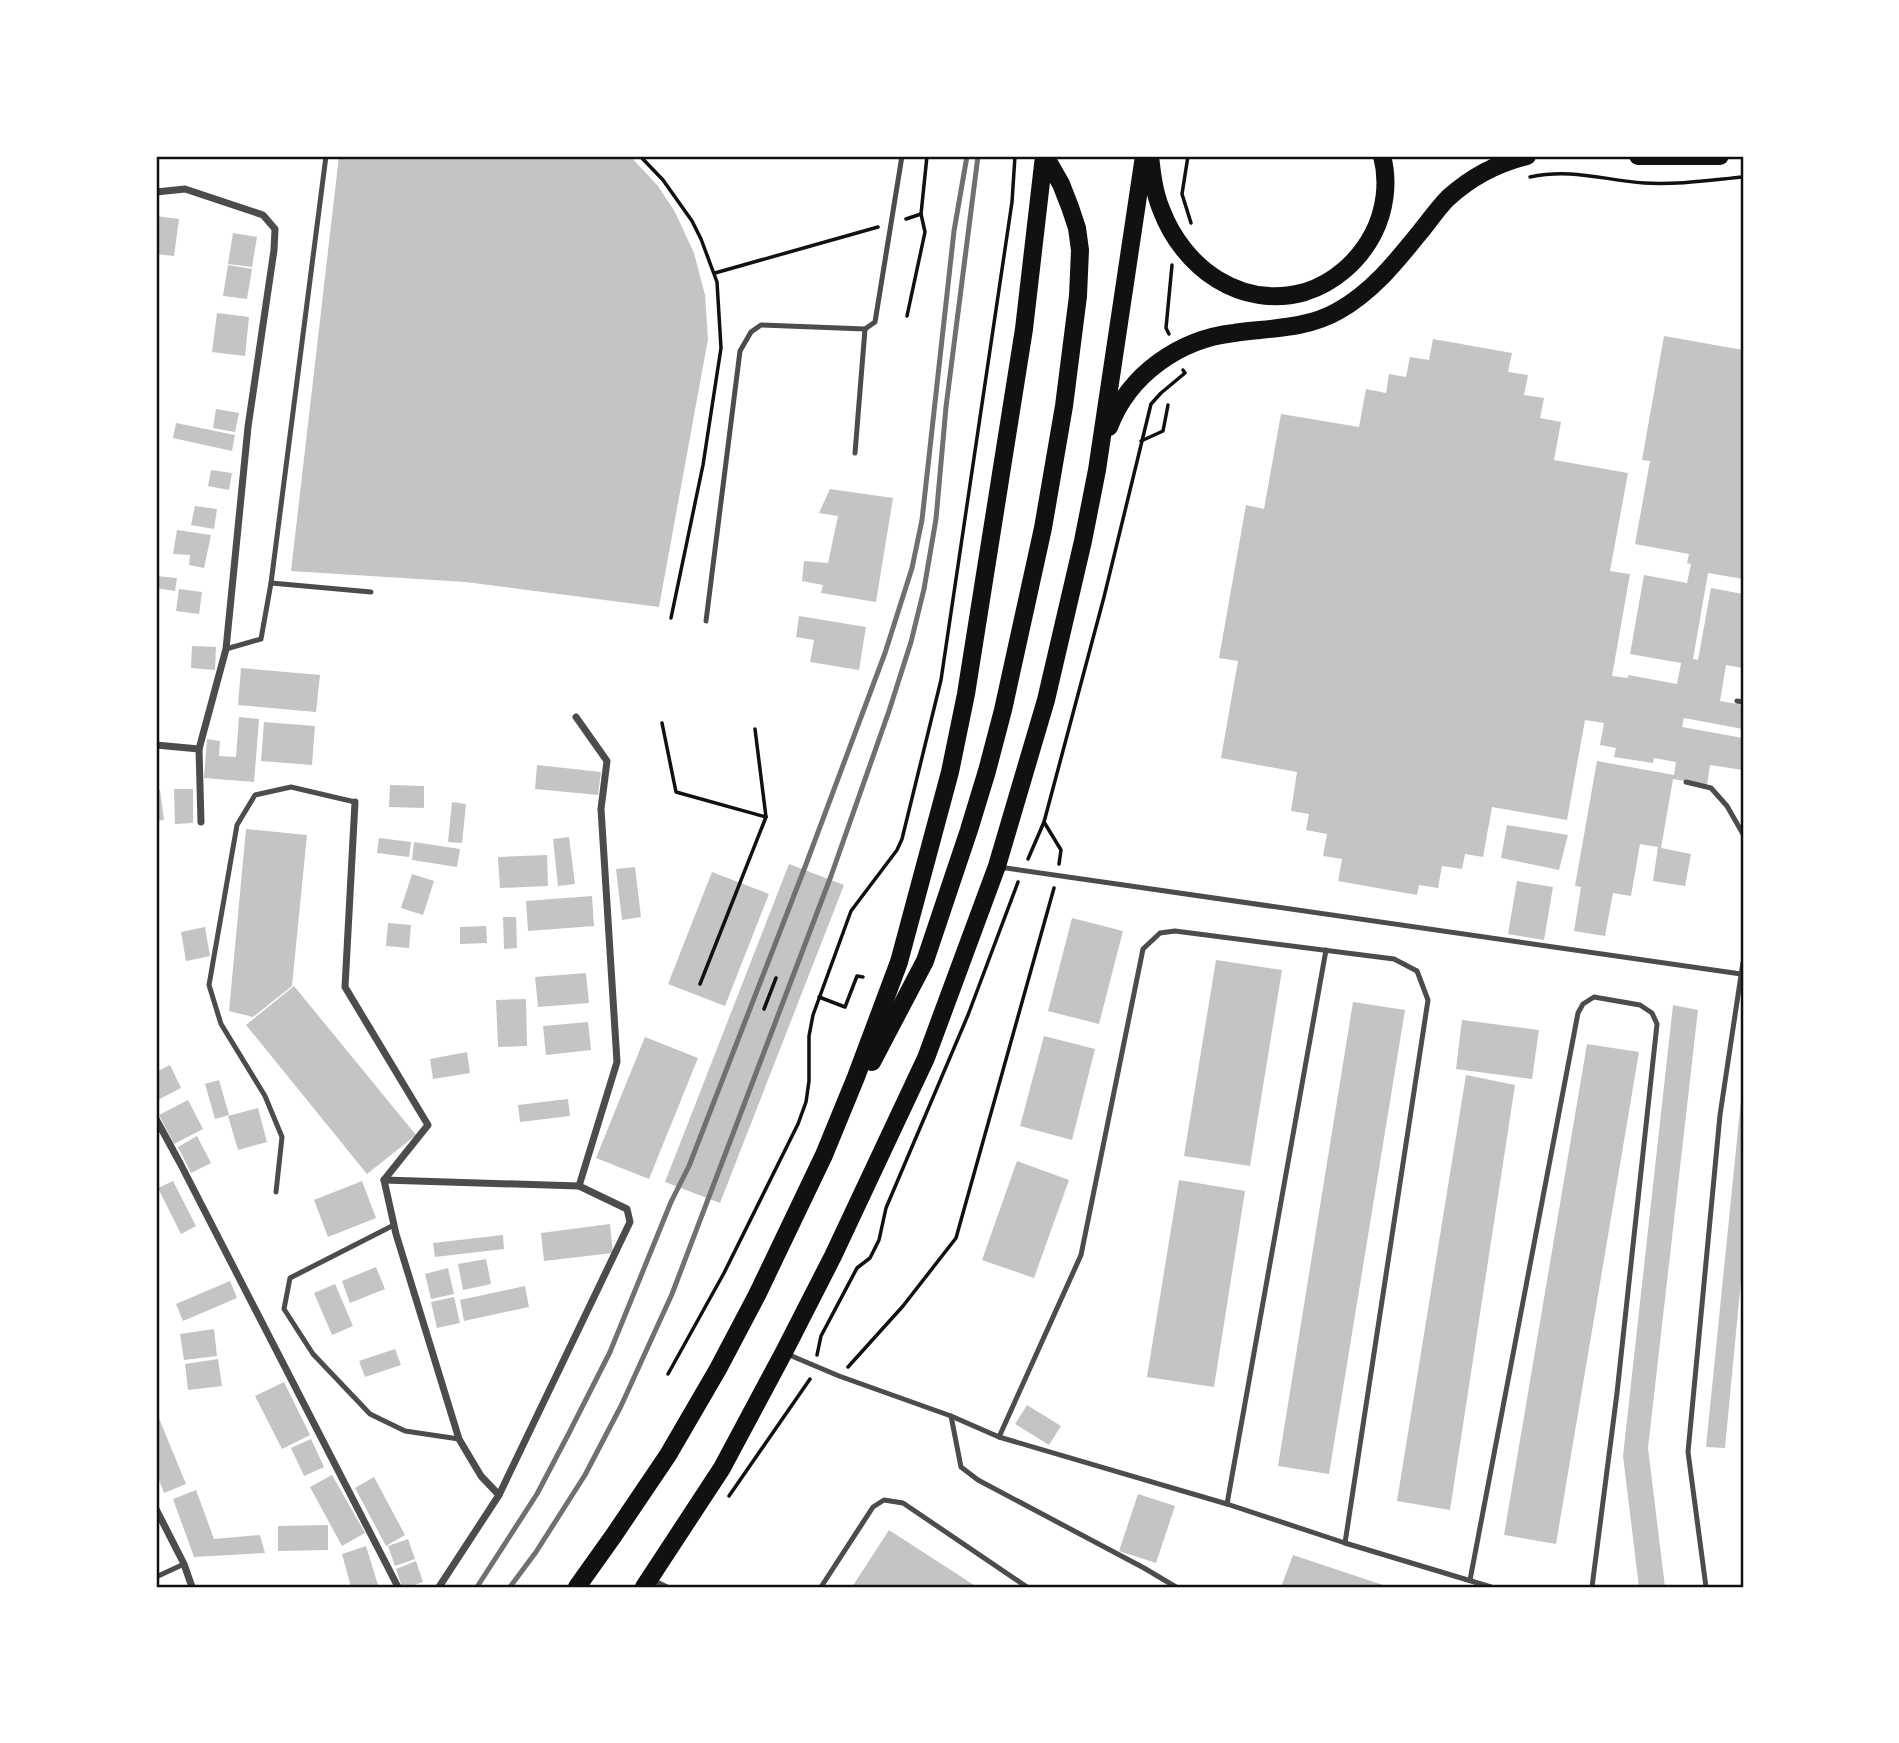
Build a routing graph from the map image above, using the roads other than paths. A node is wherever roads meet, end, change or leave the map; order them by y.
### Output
1 (326, 156) edge
2 (902, 156) edge
3 (1045, 156) edge
4 (1144, 156) edge
5 (1150, 156) edge
6 (1382, 156) edge
7 (1527, 156) edge
8 (1638, 156) edge
9 (1720, 156) edge
10 (156, 192) edge
11 (866, 329) junction
12 (855, 453) dead end
13 (1097, 470) junction
14 (271, 583) junction
15 (372, 592) dead end
16 (706, 621) dead end
17 (226, 649) junction
18 (576, 717) dead end
19 (156, 745) edge
20 (199, 749) junction
21 (1686, 782) dead end
22 (355, 802) joint
23 (201, 822) dead end
24 (1743, 834) edge
25 (997, 866) junction
26 (1326, 950) junction
27 (1743, 962) edge
28 (1741, 974) junction
29 (156, 1119) edge
30 (824, 1155) junction
31 (384, 1180) junction
32 (579, 1186) junction
33 (276, 1192) dead end
34 (394, 1225) junction
35 (785, 1352) junction
36 (951, 1416) junction
37 (999, 1437) junction
38 (459, 1439) junction
39 (499, 1495) junction
40 (1227, 1504) junction
41 (156, 1509) edge
42 (1345, 1543) junction
43 (184, 1564) junction
44 (156, 1577) edge
45 (1471, 1580) junction
46 (647, 1583) edge
47 (192, 1587) edge
48 (398, 1587) edge
49 (439, 1587) edge
50 (577, 1587) edge
51 (667, 1587) edge
52 (821, 1587) edge
53 (1027, 1587) edge
54 (1176, 1587) edge
55 (1491, 1587) edge
56 (1592, 1587) edge
57 (1706, 1587) edge

1 - 14 lane
2 - 11 lane
3 - 30 highway
3 - 30 highway
4 - 13 highway
5 - 6 highway
7 - 13 highway
8 - 9 highway
10 - 17 street
11 - 12 lane
11 - 16 lane
13 - 25 highway
14 - 15 lane
14 - 17 lane
17 - 20 street
18 - 32 street
19 - 20 street
20 - 23 street
21 - 24 lane
22 - 31 street
22 - 33 lane
25 - 28 lane
25 - 35 highway
26 - 37 lane
26 - 40 lane
26 - 42 lane
27 - 28 lane
28 - 57 lane
29 - 48 street
30 - 50 highway
31 - 32 street
31 - 34 street
32 - 39 street
34 - 38 street
34 - 38 lane
35 - 36 lane
35 - 46 highway
36 - 37 lane
36 - 54 lane
37 - 40 lane
38 - 39 street
39 - 49 street
40 - 42 lane
41 - 43 street
42 - 45 lane
43 - 44 lane
43 - 47 street
45 - 55 lane
45 - 56 lane
46 - 51 lane
52 - 53 lane

